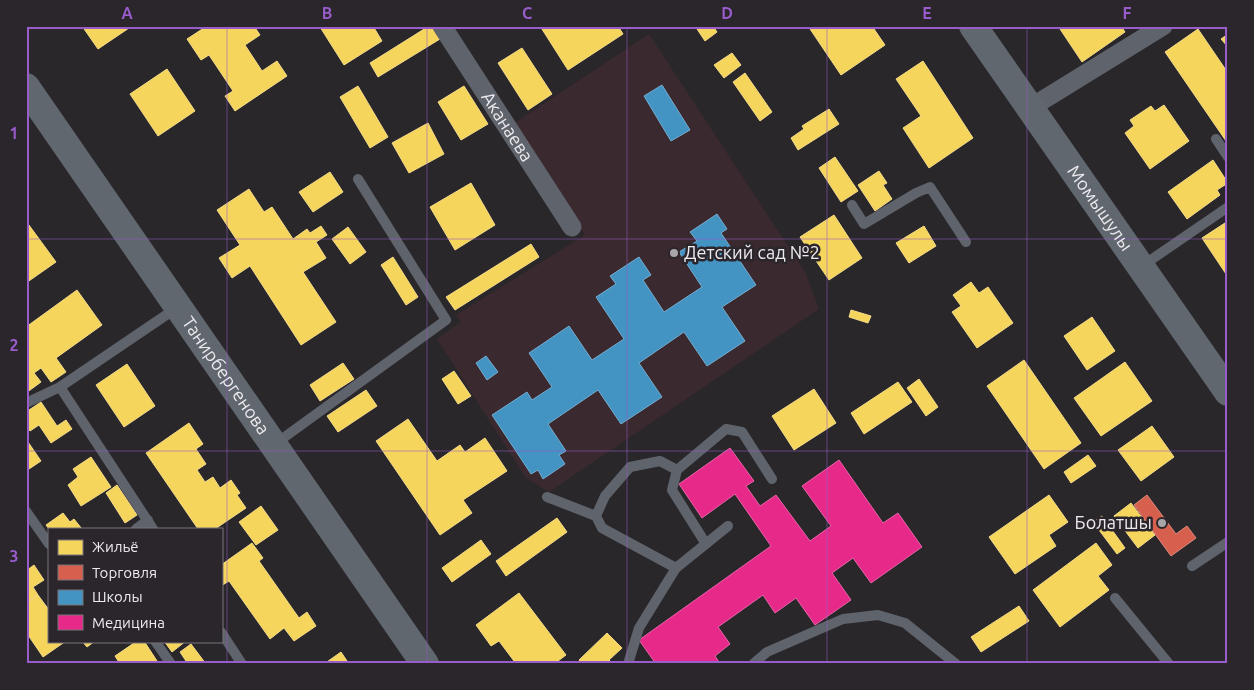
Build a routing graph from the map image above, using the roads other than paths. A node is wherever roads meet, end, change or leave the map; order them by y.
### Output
1 (442, 26) edge
2 (973, 26) edge
3 (1164, 26) edge
4 (26, 87) edge
5 (1030, 108) junction
6 (1216, 139) dead end
7 (1228, 157) edge
8 (358, 179) dead end
9 (852, 205) dead end
10 (1228, 207) edge
11 (572, 227) dead end
12 (966, 242) dead end
13 (1140, 266) junction
14 (180, 306) junction
15 (60, 387) junction
16 (1228, 392) edge
17 (26, 403) edge
18 (275, 444) junction
19 (677, 470) junction
20 (772, 479) dead end
21 (547, 497) dead end
22 (26, 511) edge
23 (596, 516) junction
24 (150, 525) edge
25 (728, 526) dead end
26 (1228, 542) edge
27 (48, 543) edge
28 (706, 544) junction
29 (1192, 566) dead end
30 (676, 568) junction
31 (1115, 598) dead end
32 (222, 634) edge
33 (155, 642) edge
34 (171, 664) edge
35 (242, 664) edge
36 (425, 664) edge
37 (628, 664) edge
38 (753, 664) edge
39 (956, 664) edge
40 (1169, 664) edge

1 - 11 street, Аканаева
2 - 5 street, Момышулы
3 - 5 street
4 - 14 street, Танирбергенова
5 - 13 street, Момышулы
6 - 7 lane
8 - 18 lane
9 - 12 lane
10 - 13 lane
13 - 16 street, Момышулы
14 - 15 lane
14 - 18 street, Танирбергенова
15 - 17 lane
15 - 24 lane
18 - 36 street, Танирбергенова
19 - 20 lane
19 - 23 lane
19 - 28 lane
21 - 23 lane
22 - 27 lane
23 - 30 lane
25 - 28 lane
26 - 29 lane
28 - 30 lane
30 - 37 lane
31 - 40 lane
32 - 35 lane
33 - 34 lane
38 - 39 lane

